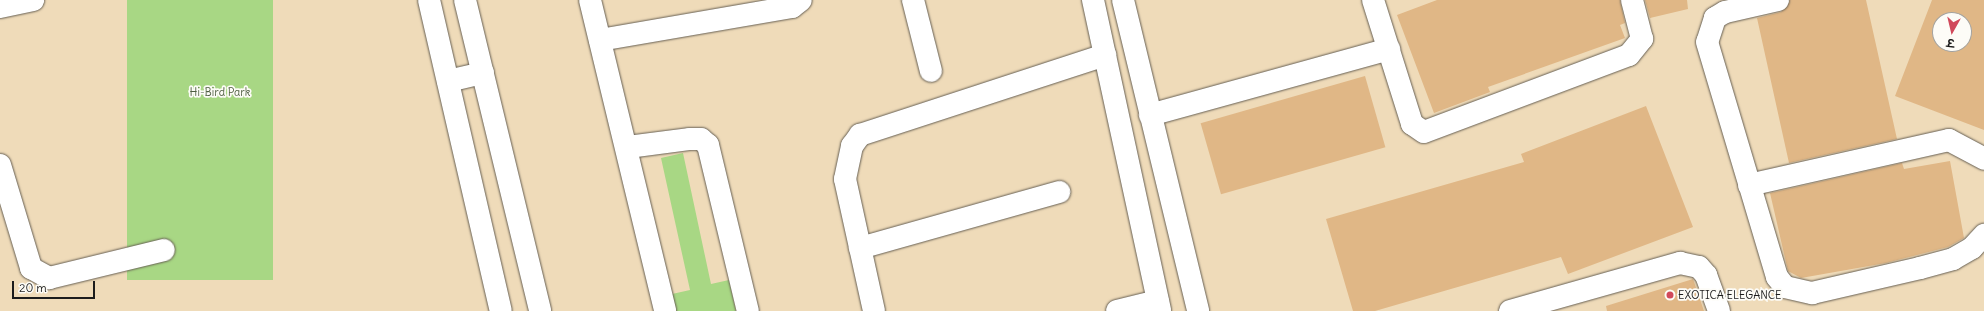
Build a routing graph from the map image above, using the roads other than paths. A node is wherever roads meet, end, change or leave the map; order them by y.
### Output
1 (33, 0) edge
2 (430, 0) edge
3 (465, 0) edge
4 (590, 0) edge
5 (801, 0) edge
6 (913, 0) edge
7 (1093, 0) edge
8 (1123, 0) edge
9 (1372, 0) edge
10 (1632, 0) edge
11 (1778, 0) edge
12 (0, 7) edge
13 (600, 40) junction
14 (1389, 49) junction
15 (1105, 55) junction
16 (931, 71) dead end
17 (483, 73) junction
18 (448, 81) junction
19 (1150, 115) junction
20 (628, 147) junction
21 (1984, 159) edge
22 (1162, 163) junction
23 (0, 165) edge
24 (1130, 172) junction
25 (1749, 185) junction
26 (1060, 192) dead end
27 (1984, 235) edge
28 (860, 248) junction
29 (164, 250) dead end
30 (1159, 306) edge
31 (501, 311) edge
32 (540, 311) edge
33 (665, 311) edge
34 (748, 311) edge
35 (874, 311) edge
36 (1117, 311) edge
37 (1198, 311) edge
38 (1510, 311) edge
39 (1719, 311) edge

1 - 12 street
2 - 18 street
3 - 17 street
4 - 13 street
5 - 13 street
6 - 16 street
7 - 15 street
8 - 19 street
9 - 14 street
10 - 14 street
11 - 25 street
13 - 20 street
14 - 19 street
15 - 24 street
15 - 28 street
17 - 18 street
17 - 32 street
18 - 31 street
19 - 22 street
20 - 33 street
20 - 34 street
21 - 25 street
22 - 24 street
22 - 37 street
23 - 29 street
24 - 30 street
25 - 27 street
26 - 28 street
28 - 35 street
30 - 36 street
38 - 39 street

